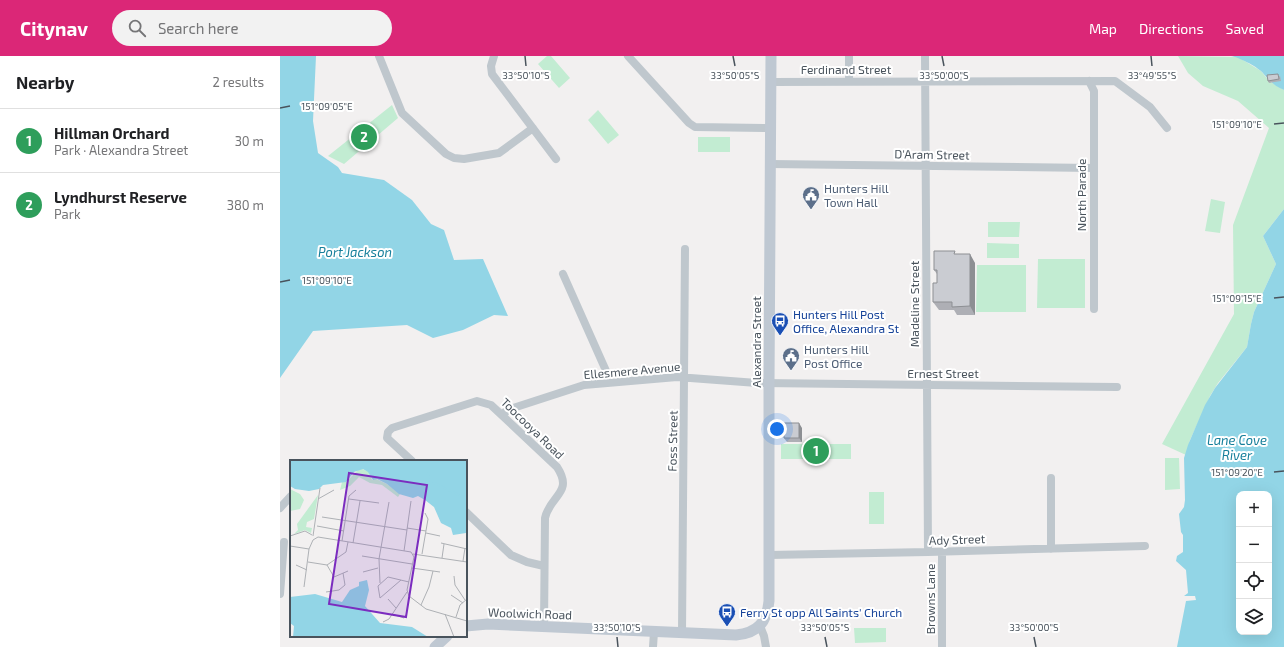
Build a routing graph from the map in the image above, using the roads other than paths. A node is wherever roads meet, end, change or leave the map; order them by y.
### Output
1 (379, 56) edge
2 (494, 56) edge
3 (628, 56) edge
4 (771, 56) edge
5 (849, 56) edge
6 (925, 56) edge
7 (849, 81) junction
8 (925, 81) junction
9 (1089, 81) junction
10 (772, 82) junction
11 (532, 128) junction
12 (771, 128) junction
13 (1167, 128) dead end
14 (556, 159) dead end
15 (770, 164) junction
16 (925, 166) junction
17 (1093, 168) junction
18 (685, 249) dead end
19 (564, 274) dead end
20 (1094, 309) dead end
21 (685, 378) junction
22 (611, 382) junction
23 (769, 384) junction
24 (927, 385) junction
25 (1117, 387) dead end
26 (502, 414) junction
27 (411, 460) edge
28 (1051, 478) dead end
29 (290, 497) edge
30 (280, 508) edge
31 (467, 513) edge
32 (285, 542) edge
33 (1145, 546) dead end
34 (1051, 548) junction
35 (928, 552) junction
36 (942, 552) junction
37 (769, 555) junction
38 (544, 566) junction
39 (280, 594) edge
40 (467, 626) edge
41 (544, 626) junction
42 (760, 626) junction
43 (654, 632) junction
44 (682, 633) junction
45 (446, 637) edge
46 (435, 647) edge
47 (653, 647) edge
48 (766, 647) edge
49 (942, 647) edge

1 - 11 street
2 - 11 street
3 - 12 street
4 - 10 street, Alexandra Street
5 - 7 street
6 - 8 street, Madeline Street
7 - 8 street, Ferdinand Street
7 - 10 street, Ferdinand Street
8 - 9 street, Ferdinand Street
8 - 16 street, Madeline Street
9 - 13 street, Ferdinand Street
9 - 17 street, North Parade
10 - 12 street, Alexandra Street
11 - 14 street
12 - 15 street, Alexandra Street
15 - 16 street, D'Aram Street
15 - 23 street, Alexandra Street
16 - 17 street, D'Aram Street
16 - 24 street, Madeline Street
17 - 20 street, North Parade
18 - 21 street, Foss Street
19 - 22 street
21 - 22 street, Ellesmere Avenue
21 - 23 street, Ellesmere Avenue
21 - 44 street, Foss Street
22 - 26 street, Ellesmere Avenue
23 - 24 street, Ernest Street
23 - 37 street, Alexandra Street
24 - 25 street, Ernest Street
24 - 35 street, Madeline Street
26 - 27 street, Toocooya Road
26 - 38 street, Toocooya Road
28 - 34 street
29 - 30 street
31 - 38 street
32 - 39 street
33 - 34 street, Ady Street
34 - 36 street, Ady Street
35 - 36 street, Ady Street
35 - 37 street, Ady Street
36 - 49 street, Browns Lane
37 - 42 street, Alexandra Street
38 - 41 street, Toocooya Road
40 - 41 street, Woolwich Road
41 - 43 street, Woolwich Road
42 - 44 street, Woolwich Road
42 - 48 street
43 - 44 street, Woolwich Road
43 - 47 street
45 - 46 street

